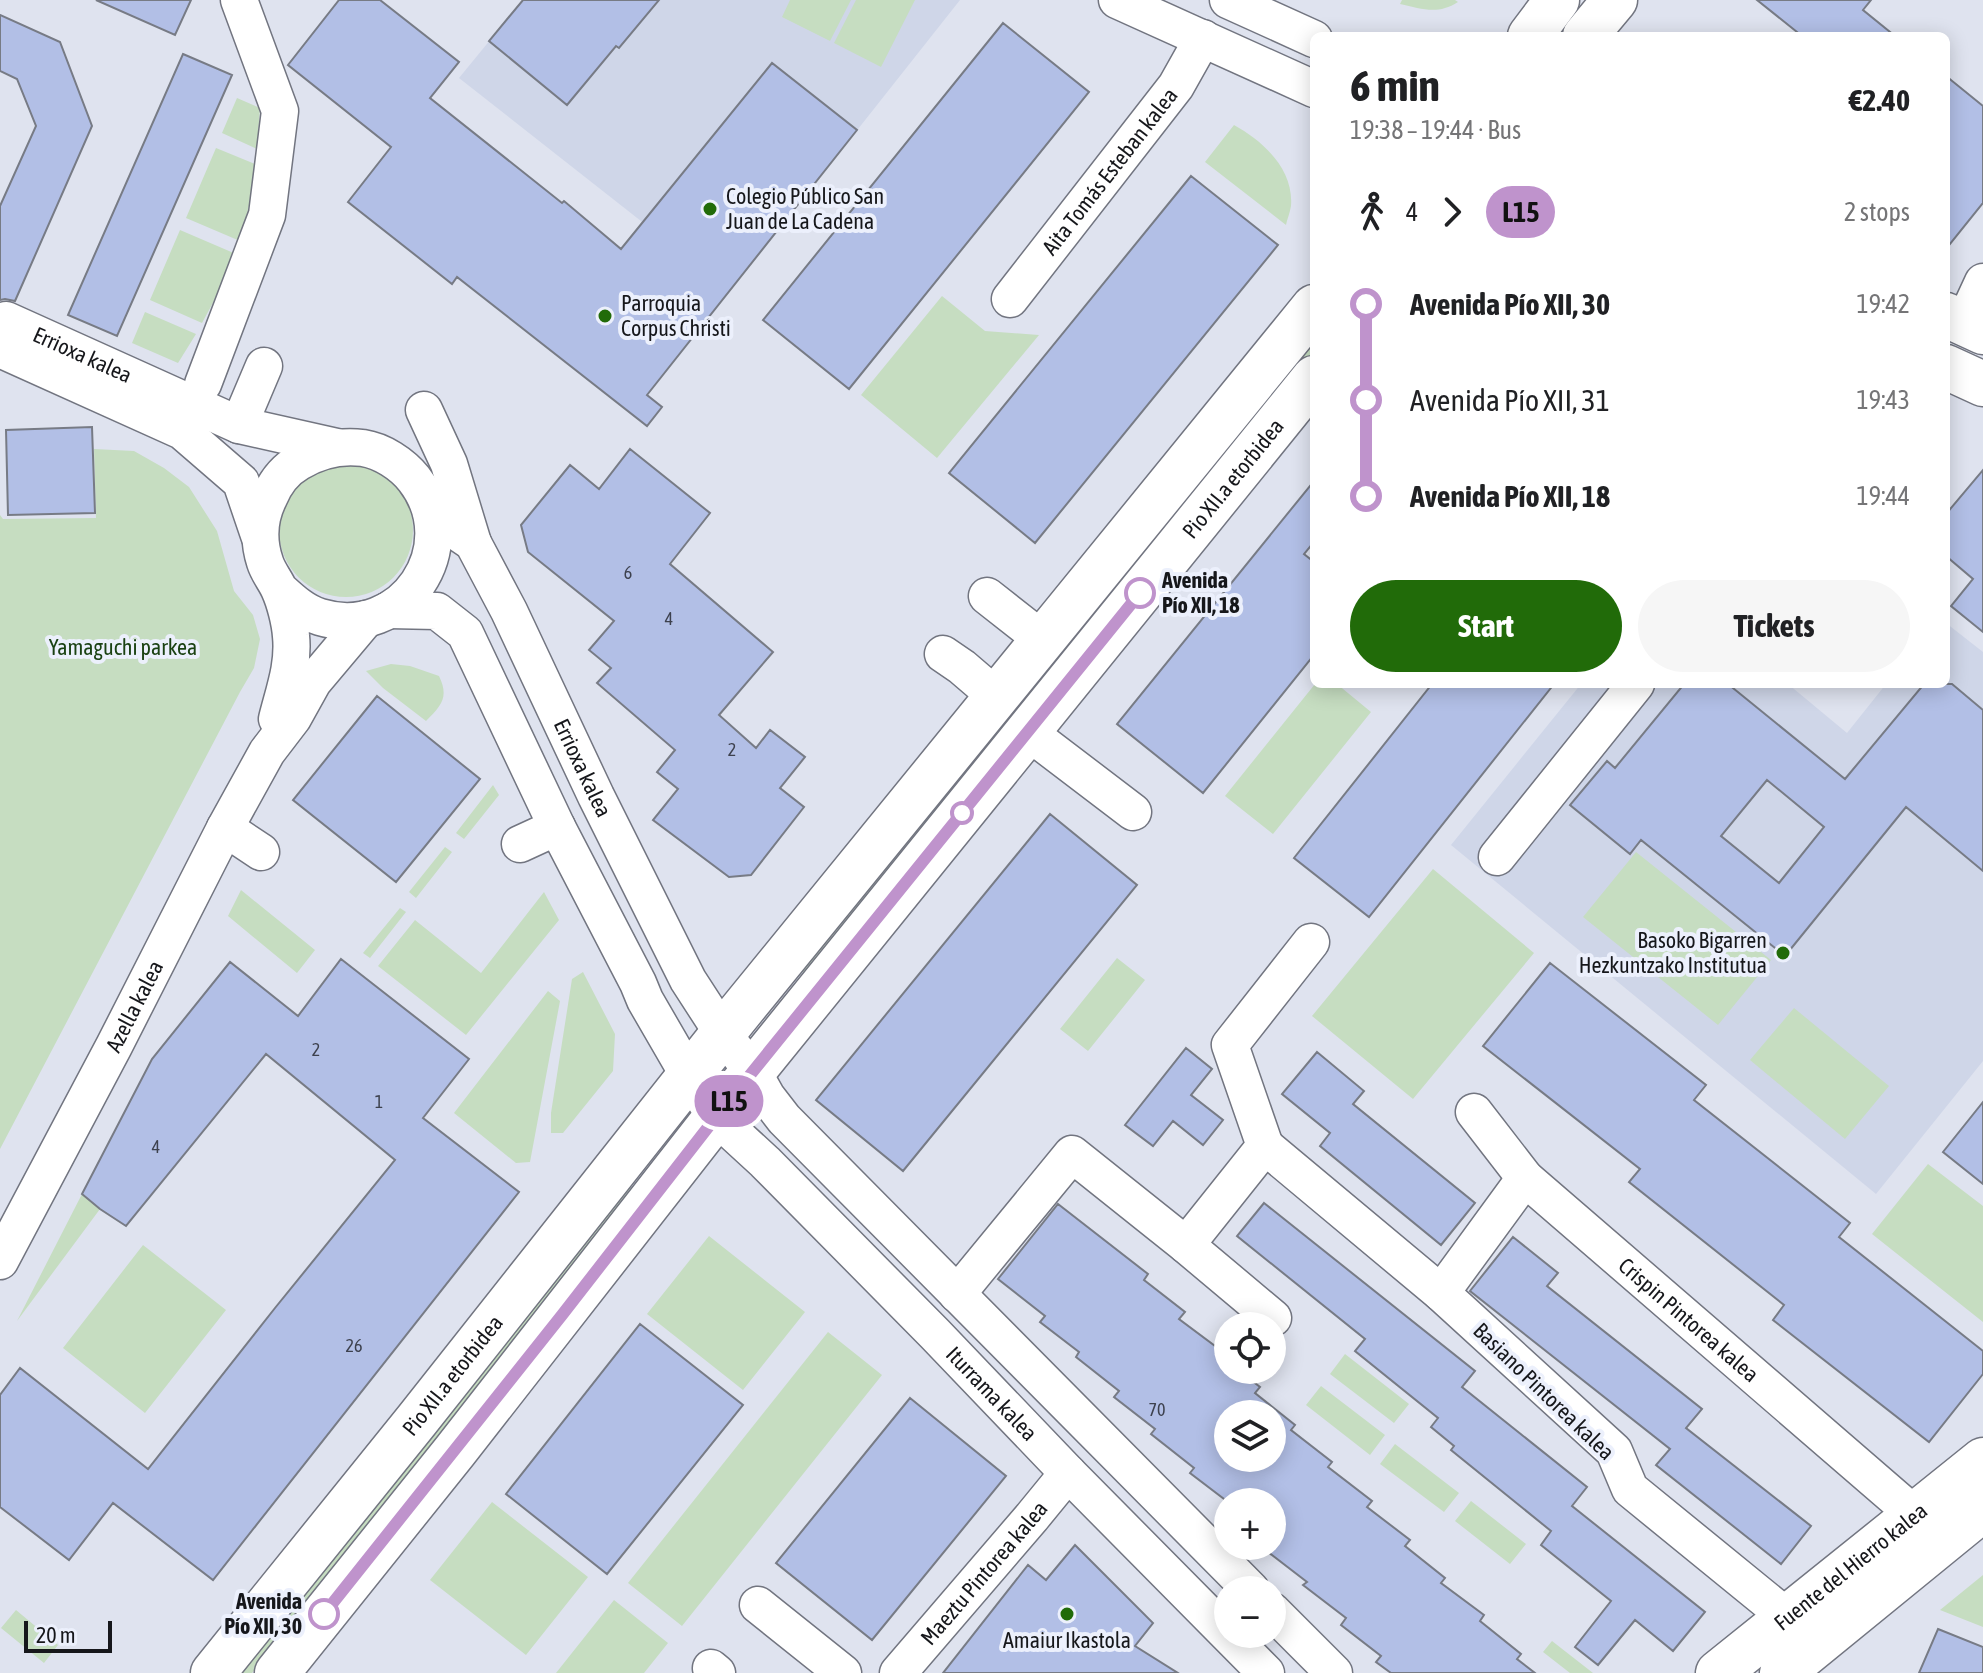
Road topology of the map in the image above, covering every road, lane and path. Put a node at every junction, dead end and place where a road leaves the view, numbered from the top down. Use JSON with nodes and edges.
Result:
{"nodes":[{"id":1,"x":239,"y":0,"type":"edge"},
{"id":2,"x":1117,"y":0,"type":"edge"},
{"id":3,"x":1228,"y":0,"type":"edge"},
{"id":4,"x":1536,"y":0,"type":"edge"},
{"id":5,"x":1557,"y":0,"type":"edge"},
{"id":6,"x":1615,"y":0,"type":"edge"},
{"id":7,"x":1531,"y":32,"type":"edge"},
{"id":8,"x":1533,"y":32,"type":"edge"},
{"id":9,"x":1588,"y":32,"type":"edge"},
{"id":10,"x":1310,"y":37,"type":"edge"},
{"id":11,"x":1203,"y":38,"type":"junction"},
{"id":12,"x":1310,"y":87,"type":"edge"},
{"id":13,"x":1983,"y":282,"type":"edge"},
{"id":14,"x":1010,"y":299,"type":"dead end"},
{"id":15,"x":1310,"y":312,"type":"edge"},
{"id":16,"x":1964,"y":324,"type":"edge"},
{"id":17,"x":3,"y":334,"type":"edge"},
{"id":18,"x":264,"y":366,"type":"dead end"},
{"id":19,"x":1950,"y":369,"type":"edge"},
{"id":20,"x":203,"y":384,"type":"dead end"},
{"id":21,"x":1983,"y":384,"type":"edge"},
{"id":22,"x":1306,"y":396,"type":"edge"},
{"id":23,"x":424,"y":410,"type":"dead end"},
{"id":24,"x":239,"y":425,"type":"junction"},
{"id":25,"x":339,"y":447,"type":"junction"},
{"id":26,"x":432,"y":515,"type":"junction"},
{"id":27,"x":259,"y":535,"type":"junction"},
{"id":28,"x":473,"y":543,"type":"junction"},
{"id":29,"x":280,"y":590,"type":"junction"},
{"id":30,"x":987,"y":596,"type":"dead end"},
{"id":31,"x":377,"y":615,"type":"junction"},
{"id":32,"x":1043,"y":640,"type":"junction"},
{"id":33,"x":943,"y":654,"type":"dead end"},
{"id":34,"x":1633,"y":688,"type":"edge"},
{"id":35,"x":992,"y":702,"type":"junction"},
{"id":36,"x":1028,"y":732,"type":"junction"},
{"id":37,"x":267,"y":752,"type":"junction"},
{"id":38,"x":1133,"y":812,"type":"dead end"},
{"id":39,"x":557,"y":827,"type":"junction"},
{"id":40,"x":225,"y":828,"type":"junction"},
{"id":41,"x":520,"y":844,"type":"dead end"},
{"id":42,"x":261,"y":852,"type":"dead end"},
{"id":43,"x":1497,"y":857,"type":"dead end"},
{"id":44,"x":1311,"y":942,"type":"dead end"},
{"id":45,"x":729,"y":1026,"type":"junction"},
{"id":46,"x":753,"y":1072,"type":"junction"},
{"id":47,"x":689,"y":1076,"type":"junction"},
{"id":48,"x":1474,"y":1112,"type":"dead end"},
{"id":49,"x":716,"y":1117,"type":"junction"},
{"id":50,"x":1265,"y":1146,"type":"junction"},
{"id":51,"x":747,"y":1147,"type":"junction"},
{"id":52,"x":709,"y":1160,"type":"junction"},
{"id":53,"x":1525,"y":1178,"type":"junction"},
{"id":54,"x":1186,"y":1245,"type":"junction"},
{"id":55,"x":0,"y":1261,"type":"edge"},
{"id":56,"x":1441,"y":1293,"type":"junction"},
{"id":57,"x":957,"y":1294,"type":"junction"},
{"id":58,"x":1266,"y":1312,"type":"edge"},
{"id":59,"x":562,"y":1315,"type":"junction"},
{"id":60,"x":1983,"y":1460,"type":"edge"},
{"id":61,"x":1068,"y":1473,"type":"junction"},
{"id":62,"x":1983,"y":1509,"type":"edge"},
{"id":63,"x":1915,"y":1515,"type":"junction"},
{"id":64,"x":1237,"y":1576,"type":"edge"},
{"id":65,"x":758,"y":1605,"type":"dead end"},
{"id":66,"x":1787,"y":1617,"type":"junction"},
{"id":67,"x":1286,"y":1625,"type":"edge"},
{"id":68,"x":213,"y":1673,"type":"edge"},
{"id":69,"x":277,"y":1673,"type":"edge"},
{"id":70,"x":843,"y":1673,"type":"edge"},
{"id":71,"x":898,"y":1673,"type":"edge"},
{"id":72,"x":1266,"y":1673,"type":"edge"},
{"id":73,"x":1334,"y":1673,"type":"edge"},
{"id":74,"x":1718,"y":1673,"type":"edge"},
{"id":75,"x":1782,"y":1673,"type":"edge"}],
"edges":[{"from":1,"to":20,"type":"street"},
{"from":2,"to":11,"type":"street"},
{"from":3,"to":10,"type":"street"},
{"from":4,"to":7,"type":"street"},
{"from":5,"to":8,"type":"main road"},
{"from":6,"to":9,"type":"main road"},
{"from":11,"to":12,"type":"street"},
{"from":11,"to":14,"type":"street","name":"Aita Tomás Esteban kalea"},
{"from":13,"to":16,"type":"street"},
{"from":15,"to":32,"type":"main road","name":"Pio XII.a etorbidea"},
{"from":17,"to":24,"type":"street","name":"Errioxa kalea"},
{"from":17,"to":27,"type":"street","name":"Errioxa kalea"},
{"from":18,"to":24,"type":"street"},
{"from":19,"to":21,"type":"main road"},
{"from":22,"to":36,"type":"main road","name":"Pio XII.a etorbidea"},
{"from":23,"to":28,"type":"street"},
{"from":24,"to":25,"type":"street","name":"Errioxa kalea"},
{"from":25,"to":26,"type":"street"},
{"from":25,"to":27,"type":"street"},
{"from":26,"to":28,"type":"street","name":"Errioxa kalea"},
{"from":26,"to":31,"type":"street"},
{"from":27,"to":29,"type":"street"},
{"from":28,"to":45,"type":"street","name":"Errioxa kalea"},
{"from":29,"to":31,"type":"street"},
{"from":29,"to":37,"type":"street","name":"Azella kalea"},
{"from":30,"to":32,"type":"street"},
{"from":31,"to":37,"type":"street","name":"Azella kalea"},
{"from":31,"to":39,"type":"street"},
{"from":32,"to":35,"type":"main road","name":"Pio XII.a etorbidea"},
{"from":33,"to":35,"type":"street"},
{"from":34,"to":43,"type":"street"},
{"from":35,"to":45,"type":"main road","name":"Pio XII.a etorbidea"},
{"from":36,"to":38,"type":"street"},
{"from":36,"to":46,"type":"main road","name":"Pio XII.a etorbidea"},
{"from":37,"to":40,"type":"street","name":"Azella kalea"},
{"from":39,"to":41,"type":"street"},
{"from":39,"to":47,"type":"street"},
{"from":40,"to":42,"type":"street"},
{"from":40,"to":55,"type":"street","name":"Azella kalea"},
{"from":44,"to":50,"type":"street"},
{"from":45,"to":46,"type":"street"},
{"from":45,"to":47,"type":"main road","name":"Pio XII.a etorbidea"},
{"from":46,"to":49,"type":"main road","name":"Pio XII.a etorbidea"},
{"from":46,"to":57,"type":"street","name":"Iturrama kalea"},
{"from":47,"to":49,"type":"street"},
{"from":47,"to":68,"type":"main road","name":"Pio XII.a etorbidea"},
{"from":48,"to":53,"type":"street","name":"Crispin Pintorea kalea"},
{"from":49,"to":51,"type":"street","name":"Iturrama kalea"},
{"from":49,"to":52,"type":"street","name":"Pio XII.a etorbidea"},
{"from":49,"to":59,"type":"main road","name":"Pio XII.a etorbidea"},
{"from":50,"to":54,"type":"street"},
{"from":50,"to":56,"type":"street","name":"Basiano Pintorea kalea"},
{"from":51,"to":52,"type":"street"},
{"from":51,"to":61,"type":"street","name":"Iturrama kalea"},
{"from":52,"to":59,"type":"street","name":"Pio XII.a etorbidea"},
{"from":53,"to":56,"type":"street"},
{"from":53,"to":63,"type":"street","name":"Crispin Pintorea kalea"},
{"from":54,"to":57,"type":"street"},
{"from":54,"to":58,"type":"street"},
{"from":56,"to":66,"type":"street","name":"Basiano Pintorea kalea"},
{"from":57,"to":64,"type":"street","name":"Iturrama kalea"},
{"from":59,"to":69,"type":"main road","name":"Pio XII.a etorbidea"},
{"from":60,"to":63,"type":"main road","name":"Fuente del Hierro kalea"},
{"from":61,"to":71,"type":"street","name":"Maeztu Pintorea kalea"},
{"from":61,"to":72,"type":"street","name":"Iturrama kalea"},
{"from":62,"to":75,"type":"main road","name":"Fuente del Hierro kalea"},
{"from":63,"to":66,"type":"main road","name":"Fuente del Hierro kalea"},
{"from":65,"to":70,"type":"street"},
{"from":66,"to":74,"type":"main road","name":"Fuente del Hierro kalea"},
{"from":67,"to":73,"type":"street"}]}
